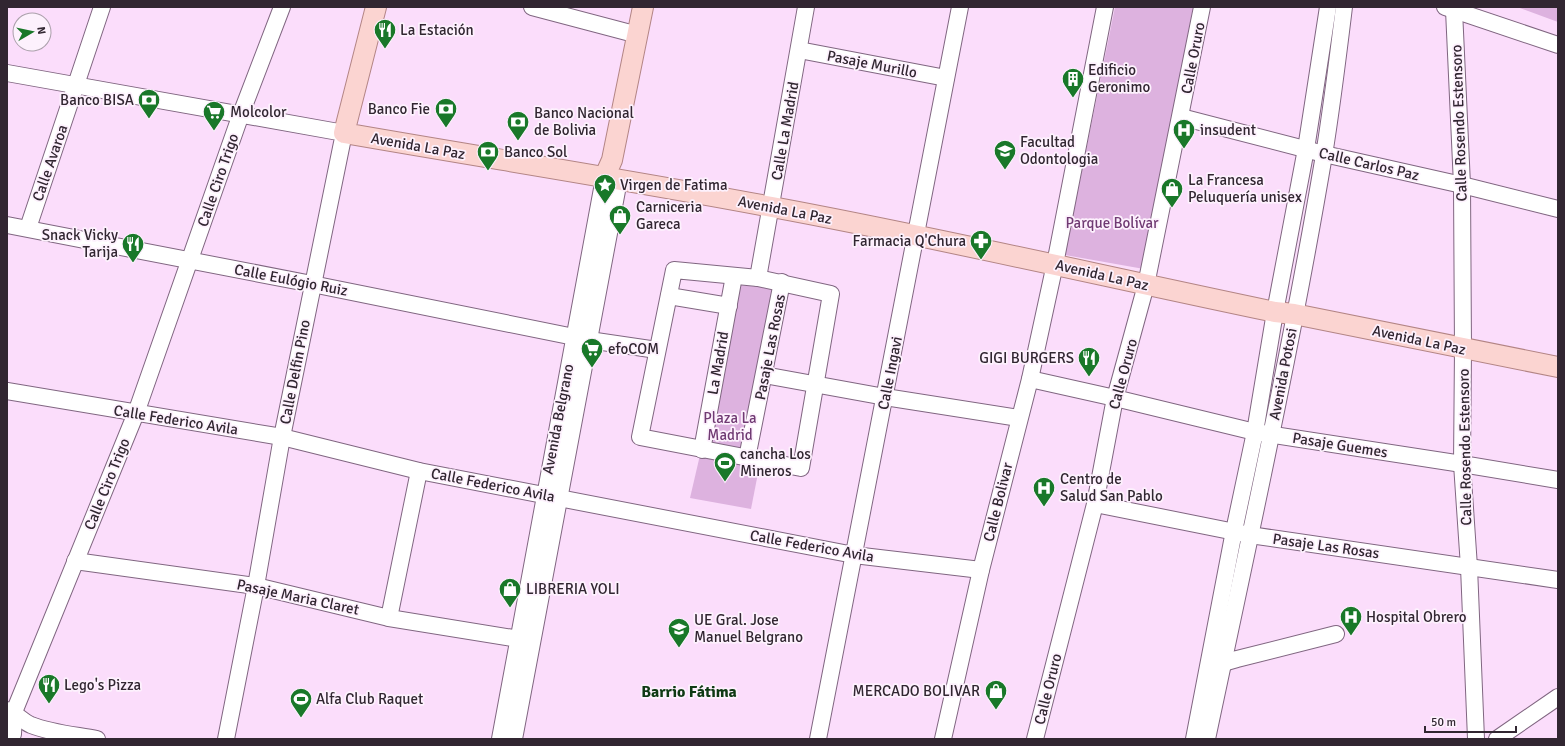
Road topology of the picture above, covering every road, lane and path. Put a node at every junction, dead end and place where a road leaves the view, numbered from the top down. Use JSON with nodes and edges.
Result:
{"nodes":[{"id":1,"x":102,"y":7,"type":"edge"},
{"id":2,"x":282,"y":7,"type":"edge"},
{"id":3,"x":376,"y":7,"type":"edge"},
{"id":4,"x":532,"y":7,"type":"edge"},
{"id":5,"x":643,"y":7,"type":"edge"},
{"id":6,"x":806,"y":7,"type":"edge"},
{"id":7,"x":960,"y":7,"type":"edge"},
{"id":8,"x":1105,"y":7,"type":"edge"},
{"id":9,"x":1202,"y":7,"type":"edge"},
{"id":10,"x":1328,"y":7,"type":"edge"},
{"id":11,"x":1344,"y":7,"type":"edge"},
{"id":12,"x":1449,"y":9,"type":"edge"},
{"id":13,"x":638,"y":35,"type":"junction"},
{"id":14,"x":1558,"y":46,"type":"edge"},
{"id":15,"x":798,"y":50,"type":"junction"},
{"id":16,"x":7,"y":73,"type":"edge"},
{"id":17,"x":946,"y":78,"type":"junction"},
{"id":18,"x":76,"y":86,"type":"junction"},
{"id":19,"x":241,"y":114,"type":"junction"},
{"id":20,"x":1181,"y":117,"type":"junction"},
{"id":21,"x":344,"y":134,"type":"junction"},
{"id":22,"x":1306,"y":149,"type":"junction"},
{"id":23,"x":1324,"y":154,"type":"junction"},
{"id":24,"x":612,"y":179,"type":"junction"},
{"id":25,"x":1462,"y":185,"type":"junction"},
{"id":26,"x":772,"y":207,"type":"junction"},
{"id":27,"x":1558,"y":209,"type":"edge"},
{"id":28,"x":7,"y":225,"type":"edge"},
{"id":29,"x":28,"y":228,"type":"junction"},
{"id":30,"x":915,"y":235,"type":"junction"},
{"id":31,"x":190,"y":260,"type":"junction"},
{"id":32,"x":1055,"y":264,"type":"junction"},
{"id":33,"x":734,"y":276,"type":"junction"},
{"id":34,"x":758,"y":278,"type":"junction"},
{"id":35,"x":782,"y":282,"type":"junction"},
{"id":36,"x":312,"y":284,"type":"junction"},
{"id":37,"x":1146,"y":285,"type":"junction"},
{"id":38,"x":669,"y":296,"type":"junction"},
{"id":39,"x":728,"y":306,"type":"junction"},
{"id":40,"x":1285,"y":313,"type":"junction"},
{"id":41,"x":581,"y":338,"type":"junction"},
{"id":42,"x":657,"y":350,"type":"junction"},
{"id":43,"x":1463,"y":350,"type":"junction"},
{"id":44,"x":1558,"y":367,"type":"edge"},
{"id":45,"x":764,"y":375,"type":"junction"},
{"id":46,"x":1030,"y":379,"type":"junction"},
{"id":47,"x":815,"y":385,"type":"junction"},
{"id":48,"x":7,"y":391,"type":"edge"},
{"id":49,"x":885,"y":397,"type":"junction"},
{"id":50,"x":1115,"y":398,"type":"junction"},
{"id":51,"x":136,"y":414,"type":"junction"},
{"id":52,"x":1019,"y":418,"type":"junction"},
{"id":53,"x":1255,"y":432,"type":"junction"},
{"id":54,"x":1271,"y":435,"type":"junction"},
{"id":55,"x":282,"y":437,"type":"junction"},
{"id":56,"x":702,"y":450,"type":"junction"},
{"id":57,"x":746,"y":458,"type":"junction"},
{"id":58,"x":1462,"y":464,"type":"junction"},
{"id":59,"x":419,"y":471,"type":"junction"},
{"id":60,"x":1558,"y":480,"type":"edge"},
{"id":61,"x":552,"y":496,"type":"junction"},
{"id":62,"x":1094,"y":504,"type":"junction"},
{"id":63,"x":1234,"y":532,"type":"junction"},
{"id":64,"x":1250,"y":535,"type":"junction"},
{"id":65,"x":854,"y":555,"type":"junction"},
{"id":66,"x":75,"y":562,"type":"junction"},
{"id":67,"x":1469,"y":567,"type":"junction"},
{"id":68,"x":981,"y":570,"type":"junction"},
{"id":69,"x":1558,"y":580,"type":"edge"},
{"id":70,"x":256,"y":586,"type":"junction"},
{"id":71,"x":389,"y":618,"type":"junction"},
{"id":72,"x":1336,"y":634,"type":"dead end"},
{"id":73,"x":519,"y":639,"type":"junction"},
{"id":74,"x":1216,"y":662,"type":"junction"},
{"id":75,"x":1558,"y":697,"type":"edge"},
{"id":76,"x":11,"y":711,"type":"edge"},
{"id":77,"x":11,"y":739,"type":"edge"},
{"id":78,"x":97,"y":739,"type":"edge"},
{"id":79,"x":226,"y":739,"type":"edge"},
{"id":80,"x":500,"y":739,"type":"edge"},
{"id":81,"x":514,"y":739,"type":"edge"},
{"id":82,"x":818,"y":739,"type":"edge"},
{"id":83,"x":943,"y":739,"type":"edge"},
{"id":84,"x":1035,"y":739,"type":"edge"},
{"id":85,"x":1194,"y":739,"type":"edge"},
{"id":86,"x":1207,"y":739,"type":"edge"},
{"id":87,"x":1476,"y":739,"type":"edge"},
{"id":88,"x":1497,"y":739,"type":"edge"}],
"edges":[{"from":1,"to":18,"type":"street","name":"Calle Avaroa"},
{"from":2,"to":19,"type":"street","name":"Calle Ciro Trigo"},
{"from":3,"to":21,"type":"main road","name":"Calle Delfin Pino"},
{"from":4,"to":13,"type":"street"},
{"from":5,"to":13,"type":"main road","name":"Avenida Belgrano"},
{"from":6,"to":15,"type":"street","name":"Calle La Madrid"},
{"from":7,"to":17,"type":"street","name":"Calle Ingavi"},
{"from":8,"to":32,"type":"street","name":"Calle Bolivar"},
{"from":9,"to":20,"type":"street","name":"Calle Oruro"},
{"from":10,"to":22,"type":"street","name":"Avenida Potosi"},
{"from":11,"to":23,"type":"street","name":"Avenida Potosi"},
{"from":12,"to":14,"type":"street"},
{"from":12,"to":25,"type":"street","name":"Calle Rosendo Estensoro"},
{"from":13,"to":24,"type":"main road","name":"Avenida Belgrano"},
{"from":15,"to":17,"type":"street","name":"Pasaje Murillo"},
{"from":15,"to":26,"type":"street","name":"Calle La Madrid"},
{"from":16,"to":18,"type":"street","name":"Avenida La Paz"},
{"from":17,"to":30,"type":"street","name":"Calle Ingavi"},
{"from":18,"to":19,"type":"street","name":"Avenida La Paz"},
{"from":18,"to":29,"type":"street","name":"Calle Avaroa"},
{"from":19,"to":21,"type":"street","name":"Avenida La Paz"},
{"from":19,"to":31,"type":"street","name":"Calle Ciro Trigo"},
{"from":20,"to":22,"type":"street","name":"Calle Carlos Paz"},
{"from":20,"to":37,"type":"street","name":"Calle Oruro"},
{"from":21,"to":24,"type":"main road","name":"Avenida La Paz"},
{"from":21,"to":36,"type":"street","name":"Calle Delfin Pino"},
{"from":22,"to":23,"type":"street","name":"Calle Carlos Paz"},
{"from":22,"to":40,"type":"street","name":"Avenida Potosi"},
{"from":23,"to":25,"type":"street","name":"Calle Carlos Paz"},
{"from":23,"to":40,"type":"street","name":"Avenida Potosi"},
{"from":24,"to":26,"type":"main road","name":"Avenida La Paz"},
{"from":24,"to":41,"type":"street","name":"Avenida Belgrano"},
{"from":25,"to":27,"type":"street","name":"Calle Carlos Paz"},
{"from":25,"to":43,"type":"street","name":"Calle Rosendo Estensoro"},
{"from":26,"to":30,"type":"main road","name":"Avenida La Paz"},
{"from":26,"to":34,"type":"street","name":"Calle La Madrid"},
{"from":28,"to":29,"type":"street","name":"Calle Eulógio Ruiz"},
{"from":29,"to":31,"type":"street","name":"Calle Eulógio Ruiz"},
{"from":30,"to":32,"type":"main road","name":"Avenida La Paz"},
{"from":30,"to":49,"type":"street","name":"Calle Ingavi"},
{"from":31,"to":36,"type":"street","name":"Calle Eulógio Ruiz"},
{"from":31,"to":51,"type":"street","name":"Calle Ciro Trigo"},
{"from":32,"to":37,"type":"main road","name":"Avenida La Paz"},
{"from":32,"to":46,"type":"street","name":"Calle Bolivar"},
{"from":33,"to":34,"type":"street","name":"Pasaje Las Rosas"},
{"from":33,"to":38,"type":"street","name":"Pasaje Las Rosas"},
{"from":33,"to":39,"type":"street","name":"La Madrid"},
{"from":34,"to":35,"type":"street","name":"Pasaje Las Rosas"},
{"from":35,"to":45,"type":"street","name":"Pasaje Las Rosas"},
{"from":35,"to":47,"type":"street","name":"Pasaje Las Rosas"},
{"from":36,"to":41,"type":"street","name":"Calle Eulógio Ruiz"},
{"from":36,"to":55,"type":"street","name":"Calle Delfin Pino"},
{"from":37,"to":40,"type":"main road","name":"Avenida La Paz"},
{"from":37,"to":50,"type":"street","name":"Calle Oruro"},
{"from":38,"to":39,"type":"street"},
{"from":38,"to":42,"type":"street","name":"Pasaje Las Rosas"},
{"from":39,"to":56,"type":"street","name":"La Madrid"},
{"from":40,"to":43,"type":"main road","name":"Avenida La Paz"},
{"from":40,"to":53,"type":"street","name":"Avenida Potosi"},
{"from":40,"to":54,"type":"street","name":"Avenida Potosi"},
{"from":41,"to":42,"type":"street","name":"Calle Eulógio Ruiz"},
{"from":41,"to":61,"type":"street","name":"Avenida Belgrano"},
{"from":42,"to":56,"type":"street","name":"Pasaje Las Rosas"},
{"from":43,"to":44,"type":"main road","name":"Avenida La Paz"},
{"from":43,"to":58,"type":"street","name":"Calle Rosendo Estensoro"},
{"from":45,"to":47,"type":"street"},
{"from":45,"to":57,"type":"street","name":"Pasaje Las Rosas"},
{"from":46,"to":50,"type":"street","name":"Pasaje Guemes"},
{"from":46,"to":52,"type":"street","name":"Calle Bolivar"},
{"from":47,"to":49,"type":"street"},
{"from":47,"to":57,"type":"street","name":"Pasaje Las Rosas"},
{"from":48,"to":51,"type":"street","name":"Calle Federico Avila"},
{"from":49,"to":52,"type":"street"},
{"from":49,"to":65,"type":"street","name":"Calle Ingavi"},
{"from":50,"to":53,"type":"street","name":"Pasaje Guemes"},
{"from":50,"to":62,"type":"street","name":"Calle Oruro"},
{"from":51,"to":55,"type":"street","name":"Calle Federico Avila"},
{"from":51,"to":66,"type":"street","name":"Calle Ciro Trigo"},
{"from":52,"to":68,"type":"street","name":"Calle Bolivar"},
{"from":53,"to":54,"type":"street","name":"Pasaje Guemes"},
{"from":53,"to":63,"type":"street","name":"Avenida Potosi"},
{"from":54,"to":58,"type":"street","name":"Pasaje Guemes"},
{"from":54,"to":64,"type":"street","name":"Avenida Potosi"},
{"from":55,"to":59,"type":"street","name":"Calle Federico Avila"},
{"from":55,"to":70,"type":"street","name":"Calle Delfin Pino"},
{"from":56,"to":57,"type":"street","name":"Pasaje Las Rosas"},
{"from":58,"to":60,"type":"street","name":"Pasaje Guemes"},
{"from":58,"to":67,"type":"street","name":"Calle Rosendo Estensoro"},
{"from":59,"to":61,"type":"street","name":"Calle Federico Avila"},
{"from":59,"to":71,"type":"street"},
{"from":61,"to":65,"type":"street","name":"Calle Federico Avila"},
{"from":61,"to":73,"type":"street","name":"Avenida Belgrano"},
{"from":61,"to":81,"type":"street","name":"Avenida Belgrano"},
{"from":62,"to":63,"type":"street","name":"Pasaje Las Rosas"},
{"from":62,"to":84,"type":"street","name":"Calle Oruro"},
{"from":63,"to":64,"type":"street","name":"Pasaje Las Rosas"},
{"from":63,"to":74,"type":"street","name":"Avenida Potosi"},
{"from":64,"to":67,"type":"street","name":"Pasaje Las Rosas"},
{"from":64,"to":74,"type":"street","name":"Avenida Potosi"},
{"from":65,"to":68,"type":"street","name":"Calle Federico Avila"},
{"from":65,"to":82,"type":"street","name":"Calle Ingavi"},
{"from":66,"to":70,"type":"street","name":"Pasaje Maria Claret"},
{"from":66,"to":76,"type":"street","name":"Calle Ciro Trigo"},
{"from":67,"to":69,"type":"street","name":"Pasaje Las Rosas"},
{"from":67,"to":87,"type":"street","name":"Calle Rosendo Estensoro"},
{"from":68,"to":83,"type":"street","name":"Calle Bolivar"},
{"from":70,"to":71,"type":"street","name":"Pasaje Maria Claret"},
{"from":70,"to":79,"type":"street","name":"Calle Delfin Pino"},
{"from":71,"to":73,"type":"street","name":"Pasaje Maria Claret"},
{"from":72,"to":74,"type":"street"},
{"from":73,"to":80,"type":"street","name":"Avenida Belgrano"},
{"from":74,"to":85,"type":"street","name":"Avenida Potosi"},
{"from":74,"to":86,"type":"street","name":"Avenida Potosi"},
{"from":75,"to":88,"type":"street"},
{"from":76,"to":77,"type":"street","name":"Calle Ciro Trigo"},
{"from":76,"to":78,"type":"street"}]}
